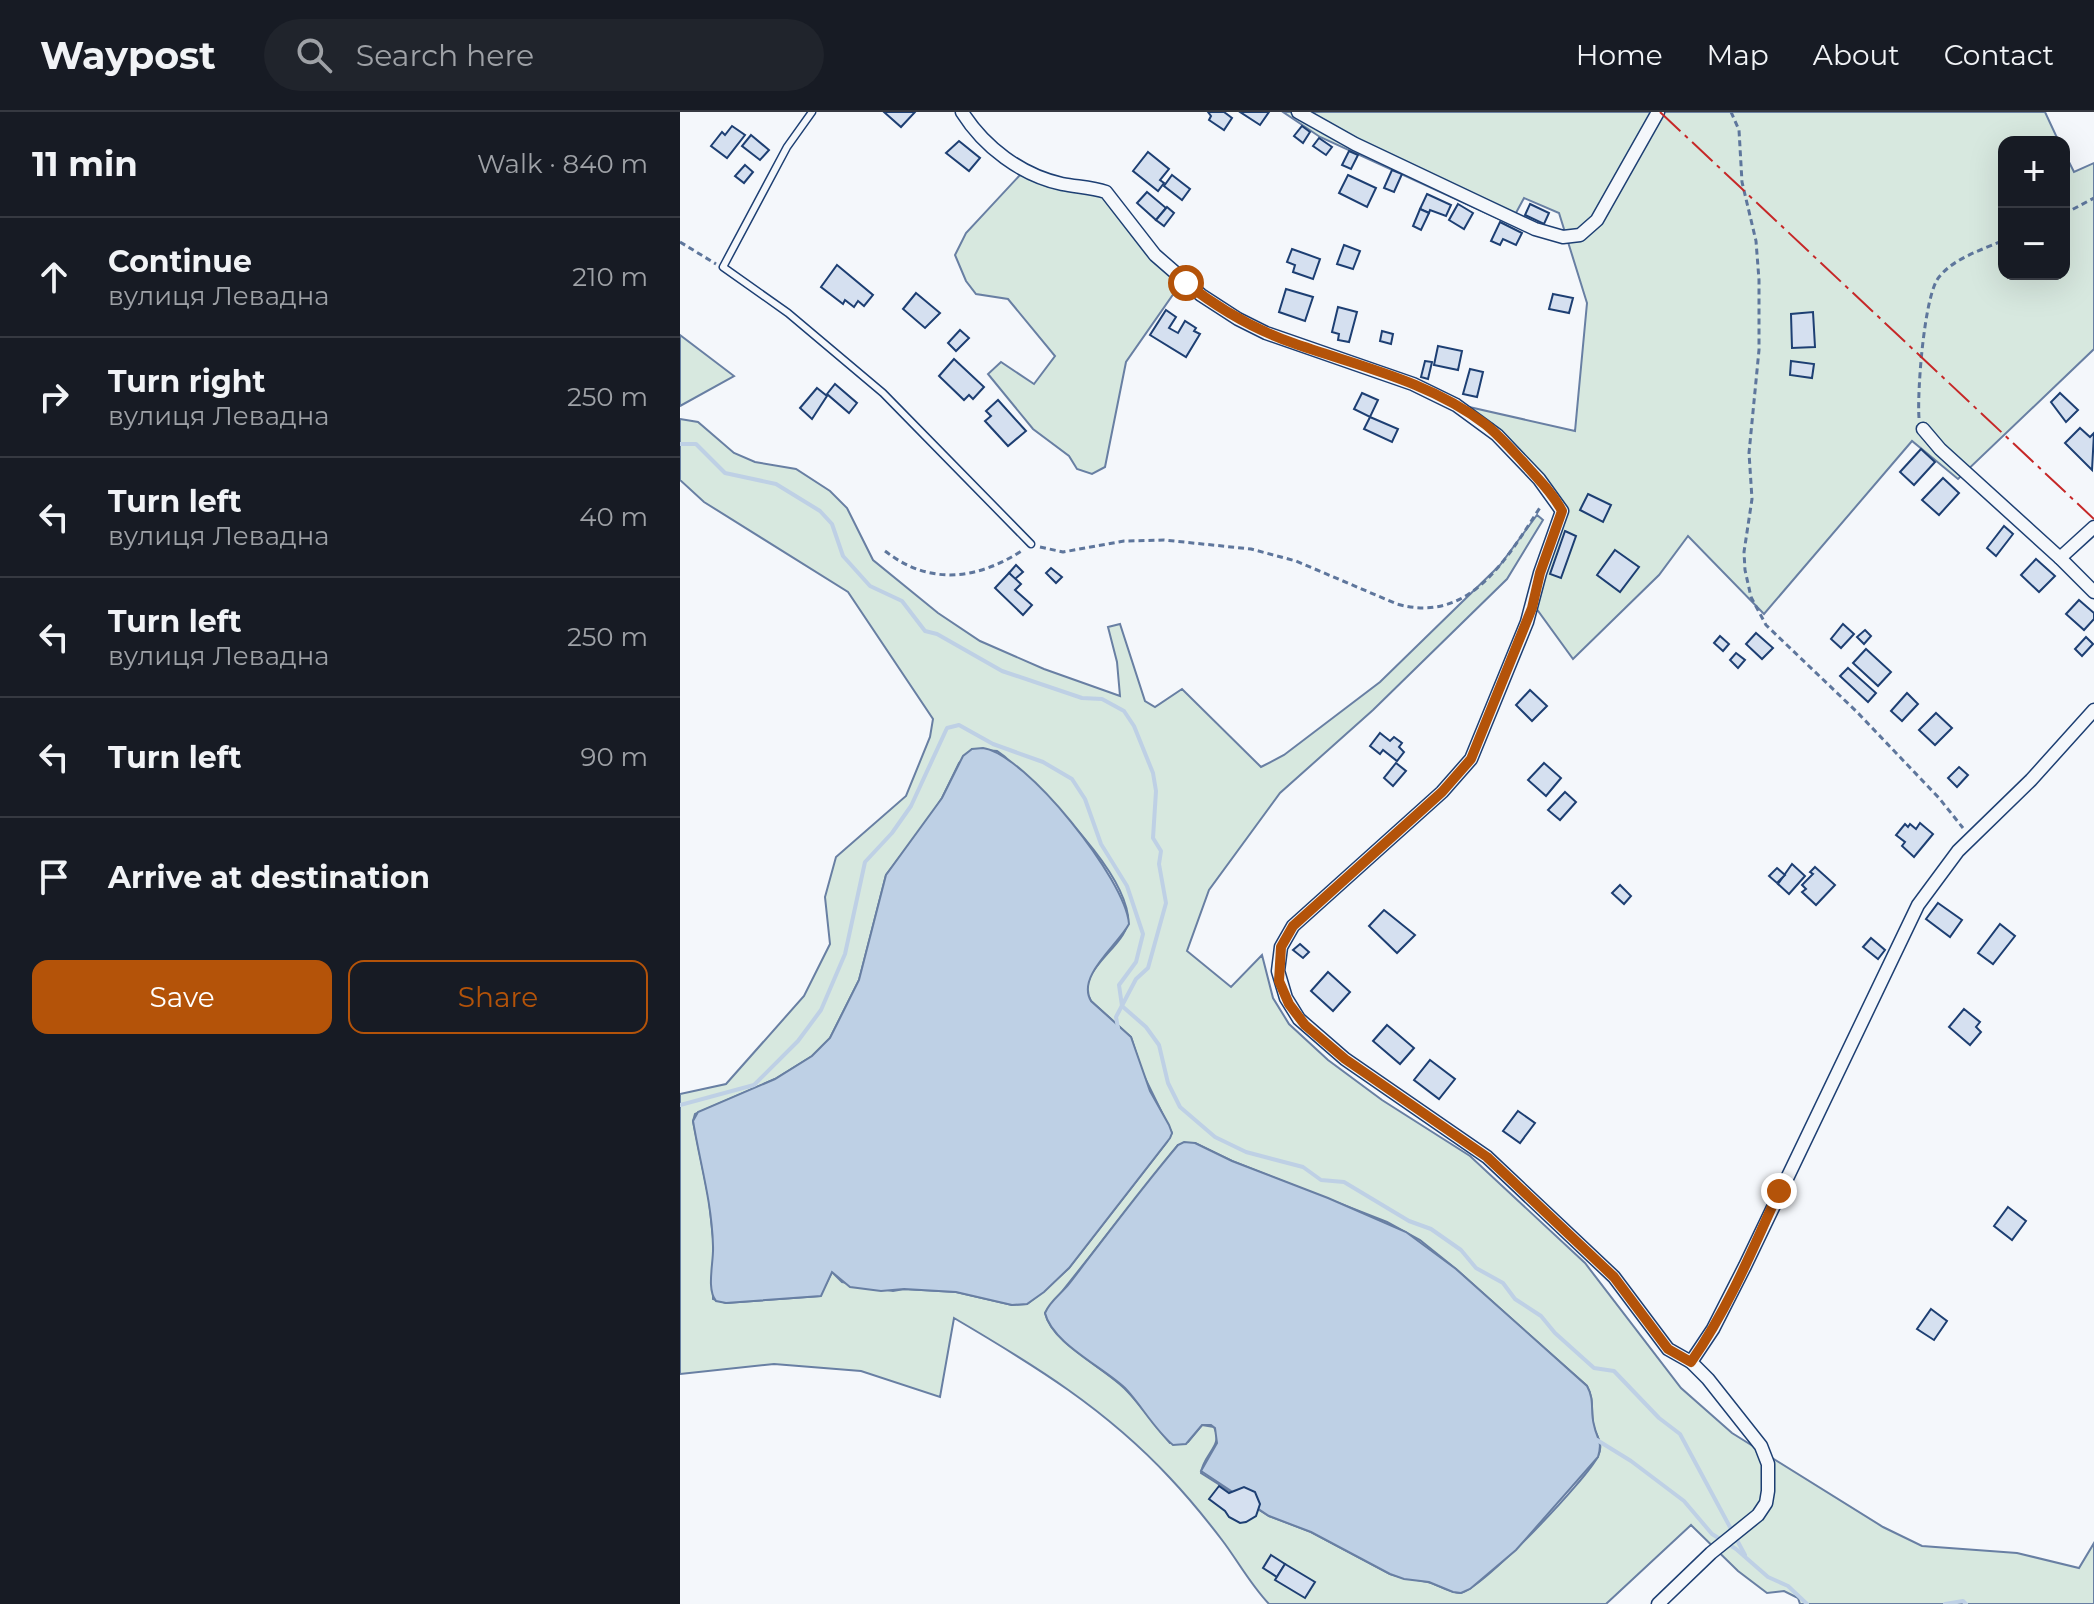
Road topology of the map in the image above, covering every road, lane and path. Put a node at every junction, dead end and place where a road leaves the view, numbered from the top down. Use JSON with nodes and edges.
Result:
{"nodes":[{"id":1,"x":812,"y":112,"type":"edge"},
{"id":2,"x":962,"y":112,"type":"edge"},
{"id":3,"x":1298,"y":112,"type":"edge"},
{"id":4,"x":1658,"y":112,"type":"edge"},
{"id":5,"x":1731,"y":112,"type":"edge"},
{"id":6,"x":2094,"y":198,"type":"edge"},
{"id":7,"x":2070,"y":211,"type":"edge"},
{"id":8,"x":680,"y":242,"type":"edge"},
{"id":9,"x":1998,"y":243,"type":"edge"},
{"id":10,"x":723,"y":267,"type":"junction"},
{"id":11,"x":1923,"y":429,"type":"joint"},
{"id":12,"x":1550,"y":493,"type":"junction"},
{"id":13,"x":2094,"y":527,"type":"edge"},
{"id":14,"x":1031,"y":544,"type":"junction"},
{"id":15,"x":885,"y":551,"type":"dead end"},
{"id":16,"x":2060,"y":558,"type":"junction"},
{"id":17,"x":2094,"y":592,"type":"edge"},
{"id":18,"x":2094,"y":710,"type":"edge"},
{"id":19,"x":1971,"y":838,"type":"junction"},
{"id":20,"x":1691,"y":1362,"type":"junction"},
{"id":21,"x":1658,"y":1604,"type":"edge"}],
"edges":[{"from":1,"to":10,"type":"lane"},
{"from":2,"to":12,"type":"street"},
{"from":3,"to":4,"type":"street"},
{"from":5,"to":19,"type":"path"},
{"from":6,"to":7,"type":"path"},
{"from":8,"to":10,"type":"path"},
{"from":9,"to":11,"type":"path"},
{"from":10,"to":14,"type":"lane"},
{"from":11,"to":16,"type":"street"},
{"from":12,"to":14,"type":"path"},
{"from":12,"to":20,"type":"street"},
{"from":13,"to":16,"type":"street"},
{"from":14,"to":15,"type":"path"},
{"from":16,"to":17,"type":"street"},
{"from":18,"to":19,"type":"street"},
{"from":19,"to":20,"type":"street"},
{"from":20,"to":21,"type":"street"}]}
